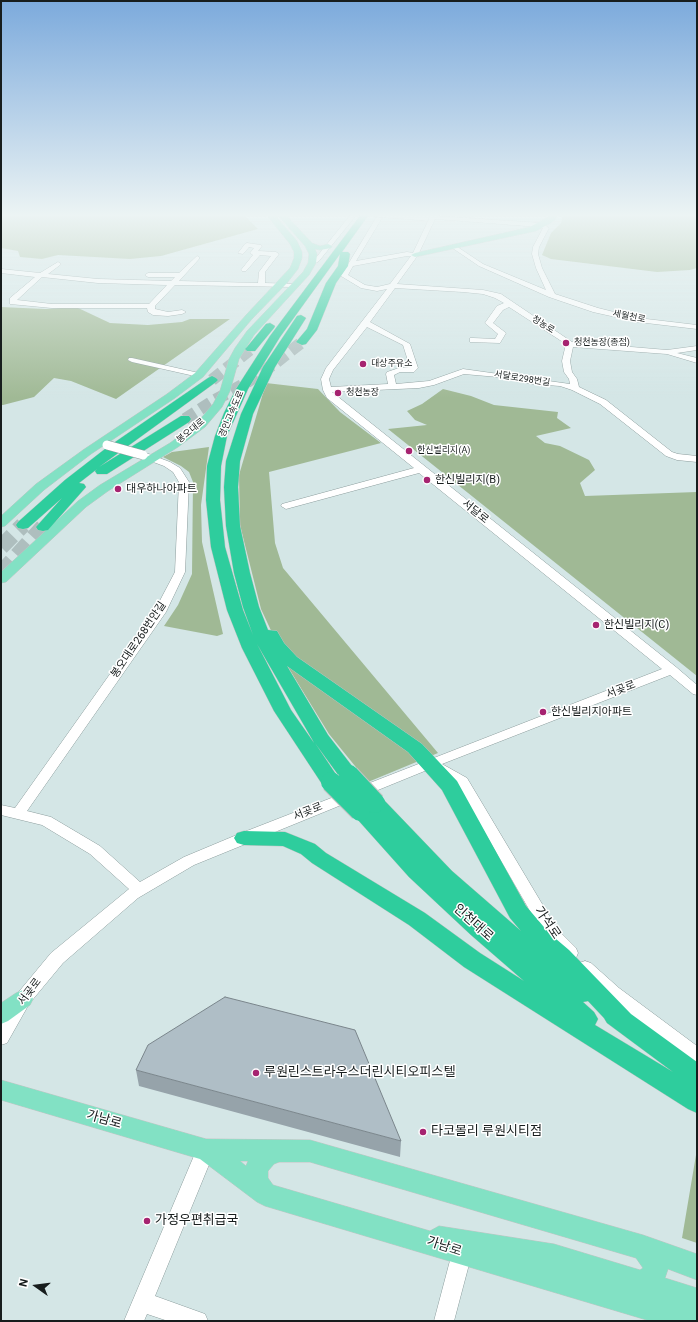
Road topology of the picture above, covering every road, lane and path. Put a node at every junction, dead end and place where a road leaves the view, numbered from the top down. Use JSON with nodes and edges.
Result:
{"nodes":[{"id":1,"x":30,"y":275,"type":"edge"},
{"id":2,"x":162,"y":275,"type":"edge"},
{"id":3,"x":181,"y":275,"type":"joint"},
{"id":4,"x":262,"y":275,"type":"edge"},
{"id":5,"x":289,"y":275,"type":"edge"},
{"id":6,"x":304,"y":275,"type":"edge"},
{"id":7,"x":313,"y":275,"type":"edge"},
{"id":8,"x":324,"y":275,"type":"edge"},
{"id":9,"x":328,"y":275,"type":"edge"},
{"id":10,"x":337,"y":275,"type":"edge"},
{"id":11,"x":344,"y":275,"type":"edge"},
{"id":12,"x":400,"y":275,"type":"edge"},
{"id":13,"x":504,"y":275,"type":"edge"},
{"id":14,"x":542,"y":275,"type":"edge"},
{"id":15,"x":40,"y":276,"type":"junction"},
{"id":16,"x":173,"y":283,"type":"junction"},
{"id":17,"x":261,"y":285,"type":"junction"},
{"id":18,"x":280,"y":285,"type":"junction"},
{"id":19,"x":293,"y":286,"type":"junction"},
{"id":20,"x":392,"y":286,"type":"junction"},
{"id":21,"x":552,"y":295,"type":"junction"},
{"id":22,"x":509,"y":304,"type":"junction"},
{"id":23,"x":151,"y":306,"type":"junction"},
{"id":24,"x":182,"y":312,"type":"dead end"},
{"id":25,"x":366,"y":323,"type":"junction"},
{"id":26,"x":697,"y":327,"type":"edge"},
{"id":27,"x":473,"y":340,"type":"dead end"},
{"id":28,"x":302,"y":342,"type":"tunnel mouth"},
{"id":29,"x":570,"y":344,"type":"junction"},
{"id":30,"x":697,"y":348,"type":"edge"},
{"id":31,"x":251,"y":349,"type":"tunnel mouth"},
{"id":32,"x":667,"y":352,"type":"junction"},
{"id":33,"x":132,"y":360,"type":"dead end"},
{"id":34,"x":697,"y":361,"type":"edge"},
{"id":35,"x":199,"y":375,"type":"junction"},
{"id":36,"x":212,"y":380,"type":"tunnel mouth"},
{"id":37,"x":392,"y":386,"type":"junction"},
{"id":38,"x":575,"y":388,"type":"junction"},
{"id":39,"x":327,"y":390,"type":"junction"},
{"id":40,"x":185,"y":419,"type":"tunnel mouth"},
{"id":41,"x":103,"y":444,"type":"junction"},
{"id":42,"x":147,"y":457,"type":"junction"},
{"id":43,"x":697,"y":459,"type":"edge"},
{"id":44,"x":422,"y":470,"type":"junction"},
{"id":45,"x":286,"y":506,"type":"dead end"},
{"id":46,"x":23,"y":525,"type":"edge"},
{"id":47,"x":1,"y":579,"type":"edge"},
{"id":48,"x":251,"y":607,"type":"junction"},
{"id":49,"x":672,"y":670,"type":"junction"},
{"id":50,"x":697,"y":691,"type":"edge"},
{"id":51,"x":292,"y":709,"type":"junction"},
{"id":52,"x":430,"y":764,"type":"junction"},
{"id":53,"x":368,"y":807,"type":"junction"},
{"id":54,"x":1,"y":810,"type":"edge"},
{"id":55,"x":18,"y":814,"type":"junction"},
{"id":56,"x":244,"y":838,"type":"junction"},
{"id":57,"x":139,"y":890,"type":"junction"},
{"id":58,"x":23,"y":999,"type":"junction"},
{"id":59,"x":1,"y":1015,"type":"edge"},
{"id":60,"x":624,"y":1023,"type":"junction"},
{"id":61,"x":1,"y":1038,"type":"edge"},
{"id":62,"x":697,"y":1056,"type":"edge"},
{"id":63,"x":697,"y":1076,"type":"edge"},
{"id":64,"x":1,"y":1090,"type":"edge"},
{"id":65,"x":697,"y":1101,"type":"edge"},
{"id":66,"x":206,"y":1150,"type":"junction"},
{"id":67,"x":279,"y":1151,"type":"junction"},
{"id":68,"x":265,"y":1194,"type":"junction"},
{"id":69,"x":393,"y":1231,"type":"junction"},
{"id":70,"x":643,"y":1247,"type":"junction"},
{"id":71,"x":462,"y":1253,"type":"junction"},
{"id":72,"x":697,"y":1267,"type":"edge"},
{"id":73,"x":643,"y":1283,"type":"junction"},
{"id":74,"x":697,"y":1301,"type":"edge"},
{"id":75,"x":142,"y":1302,"type":"junction"},
{"id":76,"x":134,"y":1321,"type":"edge"},
{"id":77,"x":198,"y":1321,"type":"edge"},
{"id":78,"x":444,"y":1321,"type":"edge"},
{"id":79,"x":693,"y":1321,"type":"edge"}],
"edges":[{"from":1,"to":15,"type":"street"},
{"from":2,"to":3,"type":"street"},
{"from":3,"to":16,"type":"street"},
{"from":4,"to":17,"type":"street"},
{"from":5,"to":18,"type":"main road"},
{"from":6,"to":19,"type":"main road","name":"봉오대로"},
{"from":7,"to":31,"type":"highway"},
{"from":8,"to":51,"type":"highway","name":"경인고속도로"},
{"from":9,"to":48,"type":"highway","name":"경인고속도로"},
{"from":10,"to":28,"type":"highway"},
{"from":11,"to":20,"type":"street","name":"청농로"},
{"from":12,"to":20,"type":"street"},
{"from":13,"to":21,"type":"street","name":"세월천로"},
{"from":14,"to":21,"type":"street"},
{"from":15,"to":16,"type":"street"},
{"from":15,"to":23,"type":"street"},
{"from":16,"to":17,"type":"street"},
{"from":16,"to":23,"type":"street"},
{"from":17,"to":18,"type":"street"},
{"from":18,"to":19,"type":"street"},
{"from":18,"to":35,"type":"main road"},
{"from":19,"to":42,"type":"main road","name":"봉오대로"},
{"from":20,"to":22,"type":"street","name":"청농로"},
{"from":20,"to":25,"type":"street"},
{"from":21,"to":26,"type":"street","name":"세월천로"},
{"from":22,"to":27,"type":"street"},
{"from":22,"to":29,"type":"street","name":"청농로"},
{"from":23,"to":24,"type":"street"},
{"from":25,"to":37,"type":"street"},
{"from":25,"to":39,"type":"street"},
{"from":29,"to":32,"type":"street"},
{"from":29,"to":38,"type":"street"},
{"from":30,"to":32,"type":"street"},
{"from":32,"to":34,"type":"street"},
{"from":33,"to":35,"type":"street"},
{"from":35,"to":41,"type":"main road"},
{"from":36,"to":46,"type":"highway"},
{"from":37,"to":38,"type":"street","name":"서달로298번길"},
{"from":37,"to":39,"type":"street","name":"서달로298번길"},
{"from":38,"to":43,"type":"street","name":"서달로298번길"},
{"from":39,"to":44,"type":"street","name":"서달로"},
{"from":40,"to":46,"type":"highway","name":"봉오대로"},
{"from":41,"to":42,"type":"street","name":"봉오대로268번안길","bridge":true},
{"from":41,"to":46,"type":"main road"},
{"from":42,"to":47,"type":"main road","name":"봉오대로"},
{"from":42,"to":55,"type":"street","name":"봉오대로268번안길"},
{"from":44,"to":45,"type":"street"},
{"from":44,"to":49,"type":"street","name":"서달로"},
{"from":48,"to":51,"type":"highway","name":"경인고속도로"},
{"from":48,"to":52,"type":"highway"},
{"from":49,"to":50,"type":"street","name":"서달로"},
{"from":49,"to":52,"type":"street","name":"서곶로"},
{"from":51,"to":53,"type":"highway","name":"인천대로","bridge":true},
{"from":52,"to":56,"type":"street","name":"서곶로"},
{"from":52,"to":60,"type":"highway"},
{"from":52,"to":62,"type":"street","name":"가석로"},
{"from":53,"to":60,"type":"highway","name":"인천대로"},
{"from":53,"to":65,"type":"highway","name":"인천대로"},
{"from":54,"to":55,"type":"street"},
{"from":55,"to":57,"type":"street"},
{"from":56,"to":57,"type":"street","name":"서곶로"},
{"from":56,"to":65,"type":"highway"},
{"from":57,"to":58,"type":"street","name":"서곶로"},
{"from":58,"to":59,"type":"main road"},
{"from":58,"to":61,"type":"street","name":"서곶로"},
{"from":60,"to":63,"type":"highway","name":"인천대로"},
{"from":64,"to":66,"type":"main road","name":"가남로"},
{"from":66,"to":67,"type":"main road","name":"가남로"},
{"from":66,"to":68,"type":"main road","name":"가남로"},
{"from":66,"to":75,"type":"street"},
{"from":67,"to":68,"type":"main road"},
{"from":67,"to":70,"type":"main road","name":"가남로"},
{"from":68,"to":69,"type":"main road","name":"가남로"},
{"from":69,"to":71,"type":"main road","name":"가남로"},
{"from":69,"to":73,"type":"main road"},
{"from":70,"to":72,"type":"main road","name":"가남로"},
{"from":70,"to":73,"type":"main road"},
{"from":71,"to":78,"type":"street"},
{"from":71,"to":79,"type":"main road","name":"가남로"},
{"from":73,"to":74,"type":"main road"},
{"from":75,"to":76,"type":"street"},
{"from":75,"to":77,"type":"street"}]}
